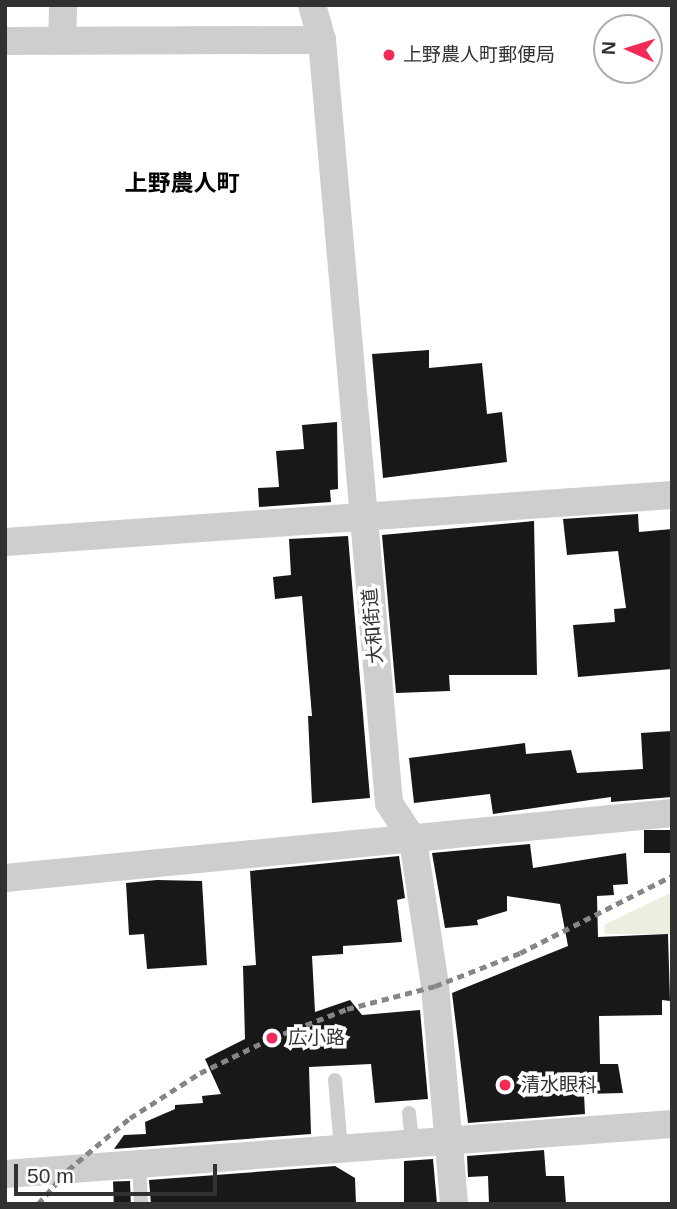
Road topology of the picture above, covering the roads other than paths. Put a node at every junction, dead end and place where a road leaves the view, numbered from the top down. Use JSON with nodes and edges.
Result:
{"nodes":[{"id":1,"x":63,"y":5,"type":"edge"},
{"id":2,"x":312,"y":5,"type":"edge"},
{"id":3,"x":62,"y":39,"type":"junction"},
{"id":4,"x":322,"y":40,"type":"junction"},
{"id":5,"x":5,"y":41,"type":"edge"},
{"id":6,"x":672,"y":495,"type":"edge"},
{"id":7,"x":364,"y":517,"type":"junction"},
{"id":8,"x":5,"y":542,"type":"edge"},
{"id":9,"x":672,"y":813,"type":"edge"},
{"id":10,"x":413,"y":840,"type":"junction"},
{"id":11,"x":5,"y":878,"type":"edge"},
{"id":12,"x":335,"y":1080,"type":"dead end"},
{"id":13,"x":409,"y":1113,"type":"dead end"},
{"id":14,"x":672,"y":1125,"type":"edge"},
{"id":15,"x":448,"y":1141,"type":"junction"},
{"id":16,"x":412,"y":1144,"type":"junction"},
{"id":17,"x":341,"y":1149,"type":"junction"},
{"id":18,"x":139,"y":1165,"type":"junction"},
{"id":19,"x":5,"y":1174,"type":"edge"},
{"id":20,"x":141,"y":1204,"type":"edge"},
{"id":21,"x":454,"y":1204,"type":"edge"}],
"edges":[{"from":1,"to":3,"type":"street"},
{"from":2,"to":4,"type":"street","name":"大和街道"},
{"from":3,"to":4,"type":"street"},
{"from":3,"to":5,"type":"street"},
{"from":4,"to":7,"type":"street","name":"大和街道"},
{"from":6,"to":7,"type":"street"},
{"from":7,"to":8,"type":"street"},
{"from":7,"to":10,"type":"street","name":"大和街道"},
{"from":9,"to":10,"type":"street"},
{"from":10,"to":11,"type":"street"},
{"from":10,"to":15,"type":"street","name":"大和街道"},
{"from":12,"to":17,"type":"lane"},
{"from":13,"to":16,"type":"lane"},
{"from":14,"to":15,"type":"street"},
{"from":15,"to":16,"type":"street"},
{"from":15,"to":21,"type":"street","name":"大和街道"},
{"from":16,"to":17,"type":"street"},
{"from":17,"to":18,"type":"street"},
{"from":18,"to":19,"type":"street"},
{"from":18,"to":20,"type":"lane"}]}
